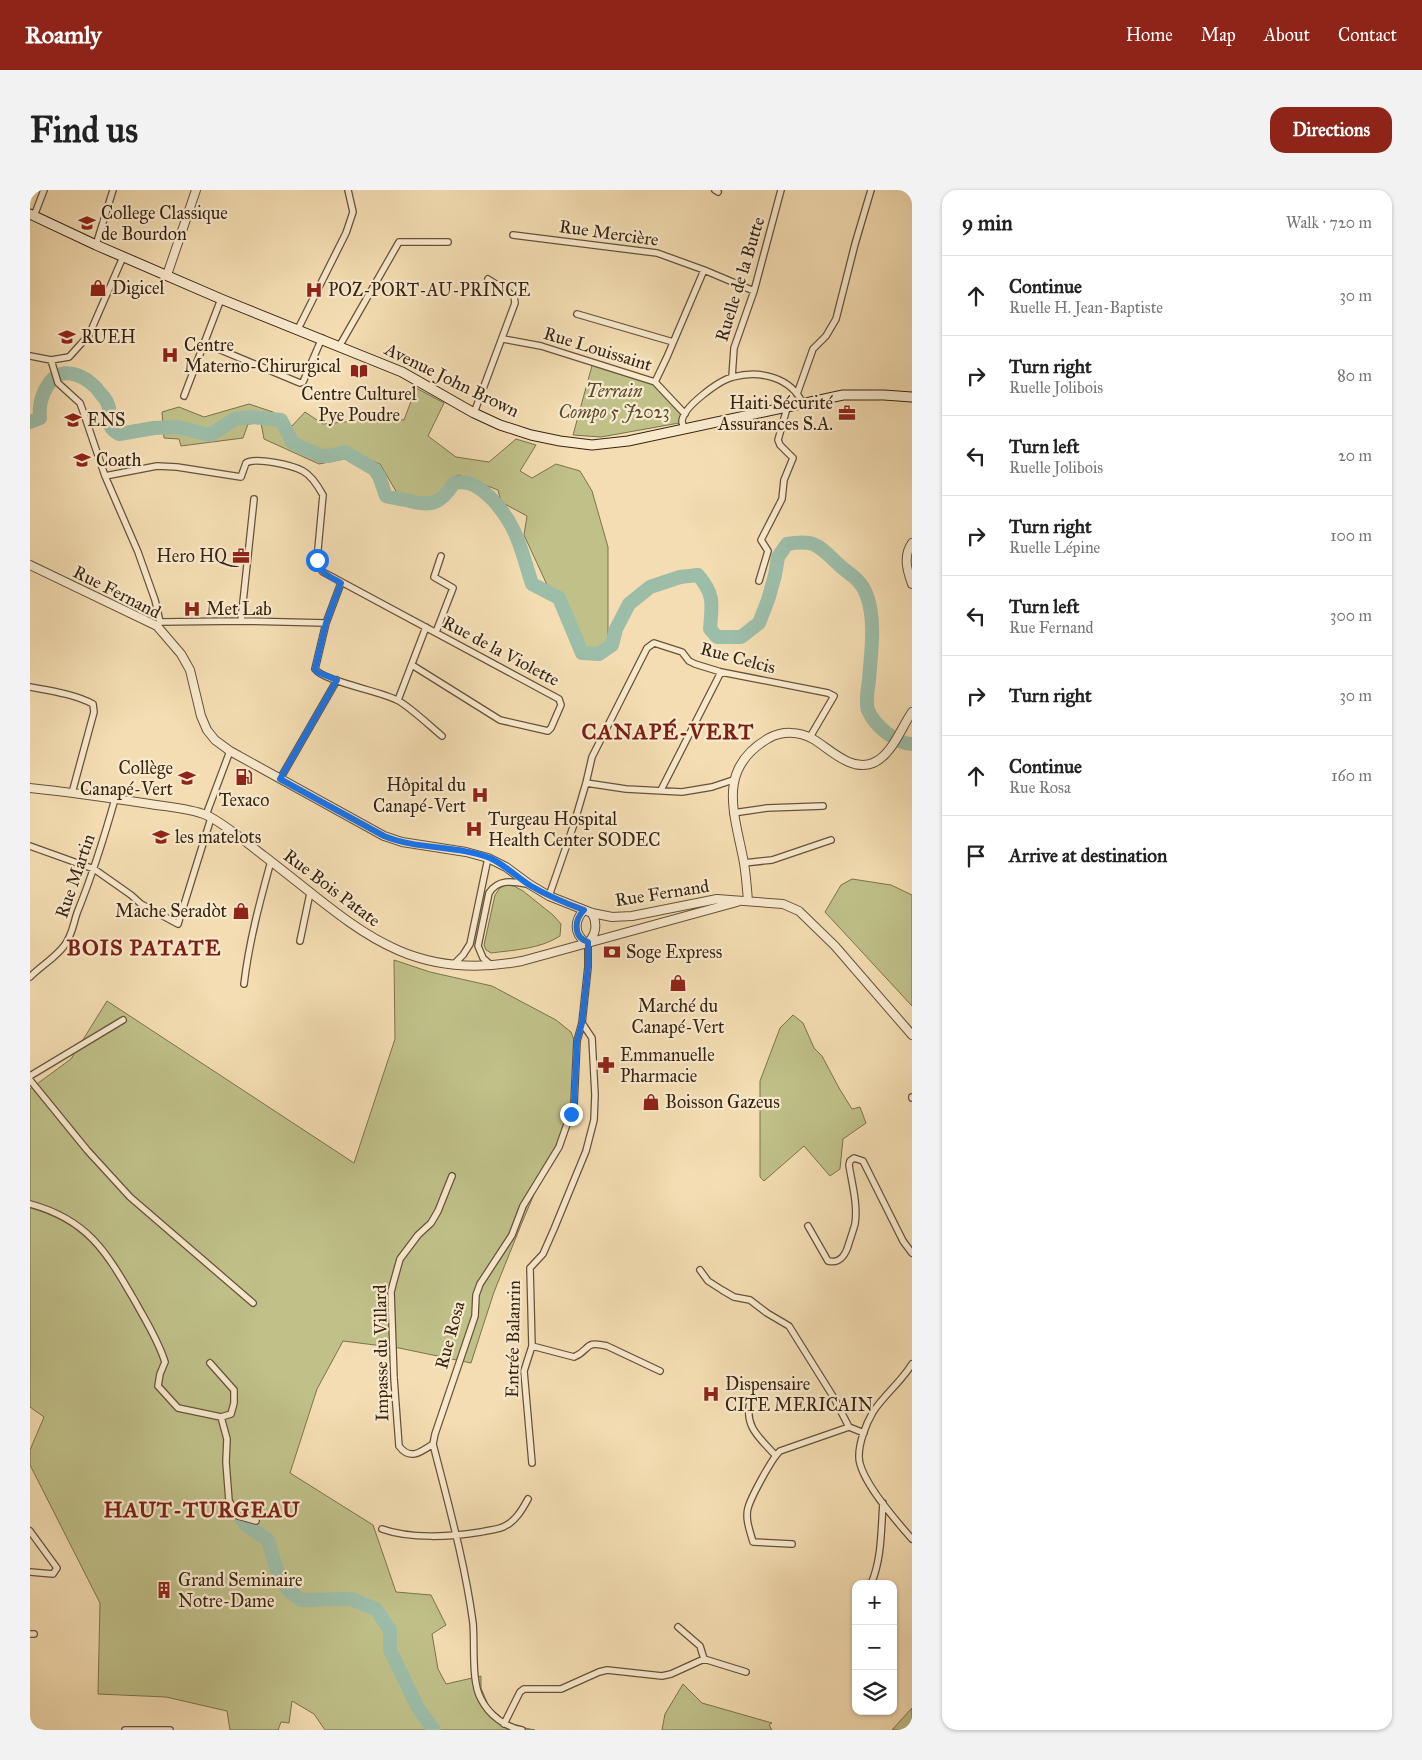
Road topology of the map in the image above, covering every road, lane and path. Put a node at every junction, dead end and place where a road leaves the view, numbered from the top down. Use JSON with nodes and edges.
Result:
{"nodes":[{"id":1,"x":44,"y":190,"type":"edge"},
{"id":2,"x":114,"y":190,"type":"edge"},
{"id":3,"x":196,"y":190,"type":"edge"},
{"id":4,"x":348,"y":190,"type":"edge"},
{"id":5,"x":781,"y":190,"type":"edge"},
{"id":6,"x":871,"y":190,"type":"edge"},
{"id":7,"x":32,"y":215,"type":"edge"},
{"id":8,"x":513,"y":235,"type":"dead end"},
{"id":9,"x":448,"y":242,"type":"dead end"},
{"id":10,"x":96,"y":245,"type":"junction"},
{"id":11,"x":123,"y":257,"type":"junction"},
{"id":12,"x":704,"y":270,"type":"junction"},
{"id":13,"x":167,"y":275,"type":"junction"},
{"id":14,"x":488,"y":278,"type":"dead end"},
{"id":15,"x":754,"y":291,"type":"junction"},
{"id":16,"x":221,"y":299,"type":"junction"},
{"id":17,"x":578,"y":314,"type":"dead end"},
{"id":18,"x":298,"y":329,"type":"junction"},
{"id":19,"x":322,"y":338,"type":"junction"},
{"id":20,"x":503,"y":338,"type":"junction"},
{"id":21,"x":673,"y":342,"type":"junction"},
{"id":22,"x":204,"y":343,"type":"junction"},
{"id":23,"x":340,"y":345,"type":"junction"},
{"id":24,"x":30,"y":356,"type":"edge"},
{"id":25,"x":51,"y":360,"type":"junction"},
{"id":26,"x":732,"y":377,"type":"junction"},
{"id":27,"x":655,"y":382,"type":"junction"},
{"id":28,"x":796,"y":394,"type":"junction"},
{"id":29,"x":184,"y":396,"type":"dead end"},
{"id":30,"x":912,"y":397,"type":"edge"},
{"id":31,"x":803,"y":404,"type":"junction"},
{"id":32,"x":786,"y":408,"type":"junction"},
{"id":33,"x":474,"y":413,"type":"junction"},
{"id":34,"x":684,"y":414,"type":"junction"},
{"id":35,"x":684,"y":429,"type":"junction"},
{"id":36,"x":105,"y":476,"type":"junction"},
{"id":37,"x":254,"y":498,"type":"dead end"},
{"id":38,"x":912,"y":543,"type":"edge"},
{"id":39,"x":441,"y":556,"type":"dead end"},
{"id":40,"x":30,"y":566,"type":"edge"},
{"id":41,"x":759,"y":581,"type":"dead end"},
{"id":42,"x":341,"y":583,"type":"junction"},
{"id":43,"x":912,"y":584,"type":"edge"},
{"id":44,"x":241,"y":621,"type":"junction"},
{"id":45,"x":326,"y":623,"type":"junction"},
{"id":46,"x":158,"y":624,"type":"junction"},
{"id":47,"x":426,"y":627,"type":"junction"},
{"id":48,"x":436,"y":632,"type":"junction"},
{"id":49,"x":412,"y":665,"type":"junction"},
{"id":50,"x":721,"y":672,"type":"junction"},
{"id":51,"x":337,"y":680,"type":"junction"},
{"id":52,"x":30,"y":687,"type":"edge"},
{"id":53,"x":398,"y":700,"type":"junction"},
{"id":54,"x":912,"y":712,"type":"edge"},
{"id":55,"x":442,"y":736,"type":"dead end"},
{"id":56,"x":810,"y":737,"type":"junction"},
{"id":57,"x":230,"y":751,"type":"junction"},
{"id":58,"x":280,"y":779,"type":"junction"},
{"id":59,"x":734,"y":780,"type":"junction"},
{"id":60,"x":586,"y":783,"type":"junction"},
{"id":61,"x":30,"y":788,"type":"edge"},
{"id":62,"x":661,"y":790,"type":"junction"},
{"id":63,"x":72,"y":793,"type":"junction"},
{"id":64,"x":115,"y":799,"type":"junction"},
{"id":65,"x":823,"y":806,"type":"dead end"},
{"id":66,"x":733,"y":813,"type":"junction"},
{"id":67,"x":208,"y":816,"type":"junction"},
{"id":68,"x":831,"y":840,"type":"dead end"},
{"id":69,"x":30,"y":846,"type":"edge"},
{"id":70,"x":488,"y":858,"type":"junction"},
{"id":71,"x":270,"y":861,"type":"junction"},
{"id":72,"x":744,"y":863,"type":"junction"},
{"id":73,"x":94,"y":869,"type":"junction"},
{"id":74,"x":529,"y":884,"type":"junction"},
{"id":75,"x":310,"y":893,"type":"junction"},
{"id":76,"x":549,"y":896,"type":"junction"},
{"id":77,"x":738,"y":901,"type":"junction"},
{"id":78,"x":748,"y":901,"type":"junction"},
{"id":79,"x":584,"y":910,"type":"junction"},
{"id":80,"x":592,"y":913,"type":"junction"},
{"id":81,"x":300,"y":941,"type":"dead end"},
{"id":82,"x":588,"y":942,"type":"junction"},
{"id":83,"x":451,"y":966,"type":"junction"},
{"id":84,"x":492,"y":966,"type":"junction"},
{"id":85,"x":30,"y":977,"type":"edge"},
{"id":86,"x":244,"y":984,"type":"dead end"},
{"id":87,"x":122,"y":1020,"type":"dead end"},
{"id":88,"x":582,"y":1023,"type":"junction"},
{"id":89,"x":912,"y":1035,"type":"edge"},
{"id":90,"x":30,"y":1076,"type":"edge"},
{"id":91,"x":30,"y":1080,"type":"edge"},
{"id":92,"x":452,"y":1176,"type":"dead end"},
{"id":93,"x":30,"y":1204,"type":"edge"},
{"id":94,"x":808,"y":1226,"type":"dead end"},
{"id":95,"x":912,"y":1253,"type":"edge"},
{"id":96,"x":700,"y":1270,"type":"dead end"},
{"id":97,"x":253,"y":1304,"type":"dead end"},
{"id":98,"x":532,"y":1346,"type":"junction"},
{"id":99,"x":210,"y":1363,"type":"dead end"},
{"id":100,"x":912,"y":1364,"type":"edge"},
{"id":101,"x":660,"y":1371,"type":"dead end"},
{"id":102,"x":750,"y":1402,"type":"dead end"},
{"id":103,"x":221,"y":1417,"type":"junction"},
{"id":104,"x":848,"y":1427,"type":"junction"},
{"id":105,"x":864,"y":1433,"type":"junction"},
{"id":106,"x":433,"y":1444,"type":"junction"},
{"id":107,"x":775,"y":1455,"type":"junction"},
{"id":108,"x":532,"y":1463,"type":"dead end"},
{"id":109,"x":528,"y":1499,"type":"dead end"},
{"id":110,"x":882,"y":1502,"type":"junction"},
{"id":111,"x":256,"y":1521,"type":"dead end"},
{"id":112,"x":382,"y":1529,"type":"dead end"},
{"id":113,"x":30,"y":1531,"type":"edge"},
{"id":114,"x":456,"y":1535,"type":"junction"},
{"id":115,"x":912,"y":1539,"type":"edge"},
{"id":116,"x":792,"y":1544,"type":"dead end"},
{"id":117,"x":30,"y":1572,"type":"edge"},
{"id":118,"x":872,"y":1580,"type":"edge"},
{"id":119,"x":678,"y":1627,"type":"dead end"},
{"id":120,"x":704,"y":1659,"type":"junction"},
{"id":121,"x":746,"y":1672,"type":"dead end"},
{"id":122,"x":504,"y":1724,"type":"junction"},
{"id":123,"x":125,"y":1730,"type":"edge"},
{"id":124,"x":170,"y":1730,"type":"edge"},
{"id":125,"x":522,"y":1730,"type":"edge"}],
"edges":[{"from":1,"to":7,"type":"street"},
{"from":2,"to":10,"type":"street"},
{"from":3,"to":13,"type":"street"},
{"from":4,"to":18,"type":"street"},
{"from":5,"to":15,"type":"street","name":"Ruelle de la Butte"},
{"from":6,"to":28,"type":"street"},
{"from":7,"to":10,"type":"main road","name":"Avenue John Brown"},
{"from":8,"to":12,"type":"street","name":"Rue Mercière"},
{"from":9,"to":23,"type":"street"},
{"from":10,"to":11,"type":"main road","name":"Avenue John Brown"},
{"from":11,"to":13,"type":"main road","name":"Avenue John Brown"},
{"from":11,"to":25,"type":"street"},
{"from":12,"to":15,"type":"street","name":"Rue Mercière"},
{"from":12,"to":21,"type":"street"},
{"from":13,"to":16,"type":"main road","name":"Avenue John Brown"},
{"from":14,"to":20,"type":"street"},
{"from":15,"to":26,"type":"street","name":"Ruelle de la Butte"},
{"from":16,"to":18,"type":"main road","name":"Avenue John Brown"},
{"from":16,"to":22,"type":"street"},
{"from":17,"to":21,"type":"street"},
{"from":18,"to":19,"type":"main road","name":"Avenue John Brown"},
{"from":19,"to":22,"type":"street"},
{"from":19,"to":23,"type":"main road","name":"Avenue John Brown"},
{"from":20,"to":27,"type":"street","name":"Rue Louissaint"},
{"from":20,"to":33,"type":"street"},
{"from":21,"to":27,"type":"street"},
{"from":22,"to":29,"type":"street"},
{"from":23,"to":33,"type":"main road","name":"Avenue John Brown"},
{"from":24,"to":25,"type":"street"},
{"from":25,"to":36,"type":"street"},
{"from":26,"to":28,"type":"street"},
{"from":26,"to":34,"type":"street"},
{"from":27,"to":34,"type":"street","name":"Rue Louissaint"},
{"from":28,"to":31,"type":"street"},
{"from":30,"to":31,"type":"main road","name":"Avenue John Brown"},
{"from":31,"to":32,"type":"main road","name":"Avenue John Brown"},
{"from":32,"to":35,"type":"main road","name":"Avenue John Brown"},
{"from":32,"to":41,"type":"street"},
{"from":33,"to":35,"type":"main road","name":"Avenue John Brown"},
{"from":34,"to":35,"type":"street"},
{"from":36,"to":42,"type":"street","name":"Rue de la Violette"},
{"from":36,"to":46,"type":"street"},
{"from":37,"to":44,"type":"street"},
{"from":38,"to":43,"type":"street"},
{"from":39,"to":48,"type":"street"},
{"from":40,"to":46,"type":"street","name":"Rue Fernand"},
{"from":42,"to":45,"type":"street"},
{"from":42,"to":47,"type":"street","name":"Rue de la Violette"},
{"from":44,"to":45,"type":"street"},
{"from":44,"to":46,"type":"street"},
{"from":45,"to":51,"type":"street"},
{"from":46,"to":57,"type":"street","name":"Rue Fernand"},
{"from":47,"to":48,"type":"street","name":"Rue de la Violette"},
{"from":47,"to":49,"type":"street"},
{"from":48,"to":49,"type":"street","name":"Rue de la Violette"},
{"from":49,"to":53,"type":"street"},
{"from":50,"to":56,"type":"street","name":"Rue Celcis"},
{"from":50,"to":60,"type":"street","name":"Rue Celcis"},
{"from":50,"to":62,"type":"street"},
{"from":51,"to":53,"type":"street"},
{"from":51,"to":58,"type":"street"},
{"from":52,"to":63,"type":"street"},
{"from":53,"to":55,"type":"street"},
{"from":54,"to":56,"type":"street"},
{"from":56,"to":59,"type":"street"},
{"from":57,"to":58,"type":"street","name":"Rue Fernand"},
{"from":57,"to":67,"type":"street"},
{"from":58,"to":70,"type":"street","name":"Rue Fernand"},
{"from":59,"to":62,"type":"street"},
{"from":59,"to":66,"type":"street"},
{"from":60,"to":62,"type":"street"},
{"from":60,"to":76,"type":"street","name":"Rue Celcis"},
{"from":61,"to":63,"type":"street","name":"Rue Bois Patate"},
{"from":63,"to":64,"type":"street","name":"Rue Bois Patate"},
{"from":64,"to":67,"type":"street","name":"Rue Bois Patate"},
{"from":64,"to":73,"type":"street","name":"Rue Martin"},
{"from":65,"to":66,"type":"street"},
{"from":66,"to":72,"type":"street"},
{"from":67,"to":71,"type":"street","name":"Rue Bois Patate"},
{"from":67,"to":73,"type":"street"},
{"from":68,"to":72,"type":"street"},
{"from":69,"to":73,"type":"street"},
{"from":70,"to":74,"type":"street","name":"Rue Fernand"},
{"from":70,"to":83,"type":"street"},
{"from":71,"to":75,"type":"street","name":"Rue Bois Patate"},
{"from":71,"to":86,"type":"street"},
{"from":72,"to":78,"type":"street"},
{"from":73,"to":85,"type":"street","name":"Rue Martin"},
{"from":74,"to":76,"type":"street","name":"Rue Fernand"},
{"from":74,"to":84,"type":"street"},
{"from":75,"to":81,"type":"street"},
{"from":75,"to":83,"type":"street","name":"Rue Bois Patate"},
{"from":76,"to":79,"type":"street","name":"Rue Fernand"},
{"from":77,"to":78,"type":"street"},
{"from":77,"to":80,"type":"street","name":"Rue Fernand"},
{"from":77,"to":82,"type":"street","name":"Rue Bois Patate"},
{"from":78,"to":89,"type":"street"},
{"from":79,"to":80,"type":"street","name":"Rue Fernand"},
{"from":79,"to":82,"type":"street"},
{"from":80,"to":82,"type":"street"},
{"from":82,"to":84,"type":"street","name":"Rue Bois Patate"},
{"from":82,"to":88,"type":"street","name":"Rue Rosa"},
{"from":83,"to":84,"type":"street","name":"Rue Bois Patate"},
{"from":87,"to":90,"type":"street"},
{"from":88,"to":98,"type":"street","name":"Entrée Balanrin"},
{"from":88,"to":106,"type":"street","name":"Rue Rosa"},
{"from":91,"to":97,"type":"street"},
{"from":92,"to":106,"type":"street","name":"Impasse du Villard"},
{"from":93,"to":103,"type":"street"},
{"from":94,"to":95,"type":"street"},
{"from":96,"to":104,"type":"street"},
{"from":98,"to":101,"type":"street"},
{"from":98,"to":108,"type":"street","name":"Entrée Balanrin"},
{"from":99,"to":103,"type":"street"},
{"from":100,"to":105,"type":"street"},
{"from":102,"to":107,"type":"street"},
{"from":103,"to":111,"type":"street"},
{"from":104,"to":105,"type":"street"},
{"from":104,"to":107,"type":"street"},
{"from":105,"to":110,"type":"street"},
{"from":106,"to":114,"type":"street","name":"Rue Rosa"},
{"from":107,"to":116,"type":"street"},
{"from":109,"to":114,"type":"street"},
{"from":110,"to":115,"type":"street"},
{"from":110,"to":118,"type":"street"},
{"from":112,"to":114,"type":"street"},
{"from":113,"to":117,"type":"street"},
{"from":114,"to":122,"type":"street","name":"Rue Rosa"},
{"from":119,"to":120,"type":"street"},
{"from":120,"to":121,"type":"street"},
{"from":120,"to":122,"type":"street"},
{"from":122,"to":125,"type":"street","name":"Rue Rosa"},
{"from":123,"to":124,"type":"street"}]}
